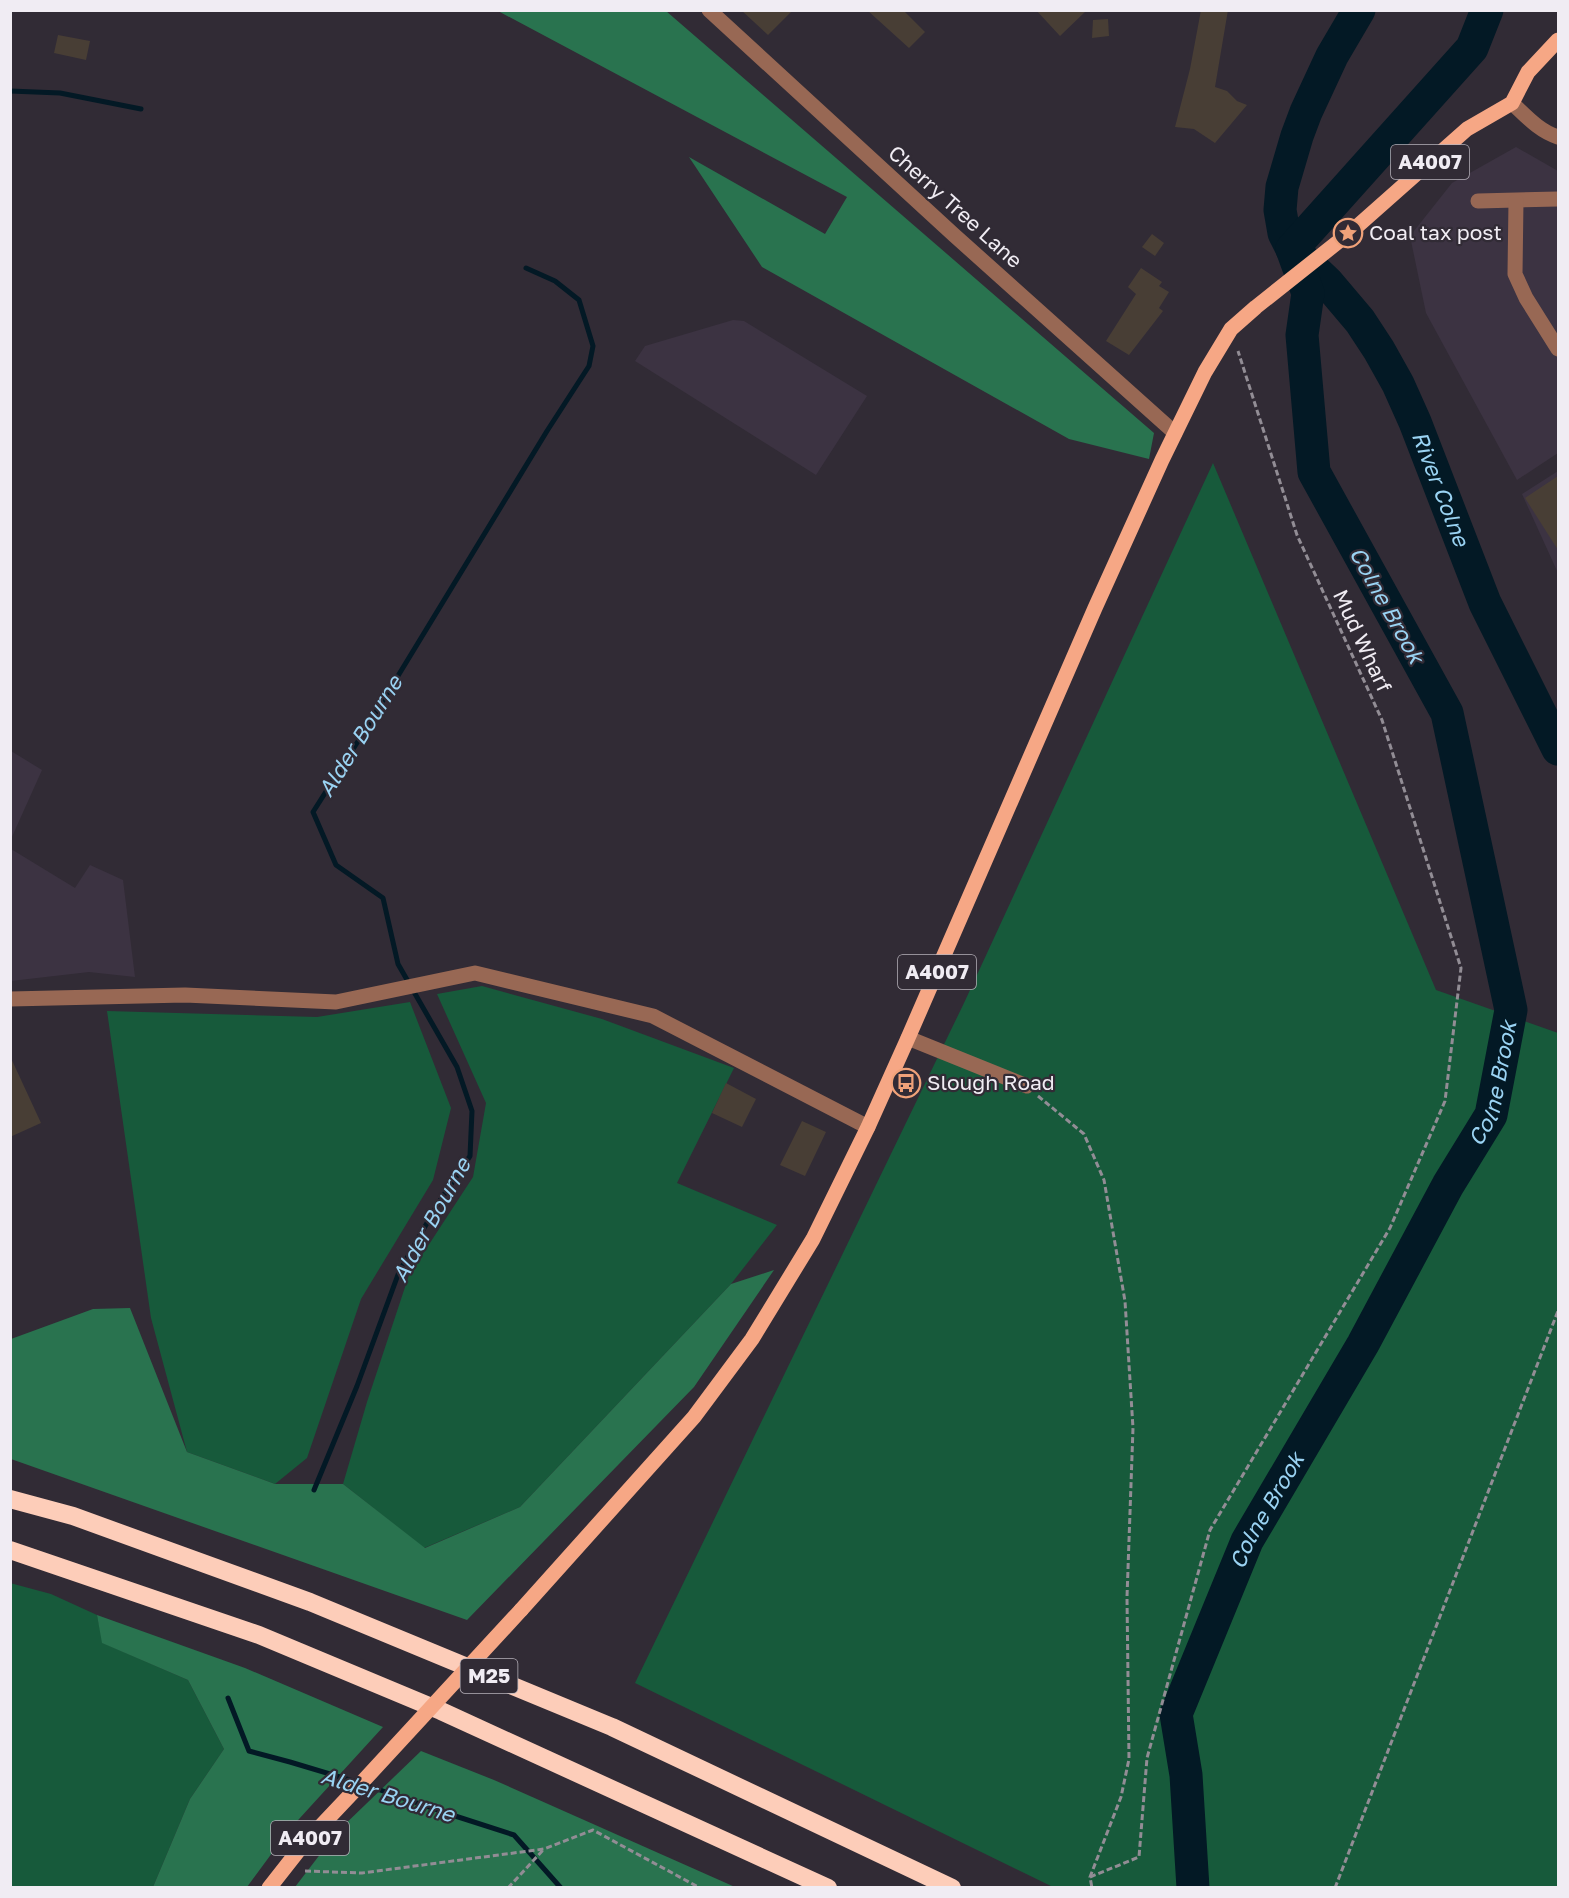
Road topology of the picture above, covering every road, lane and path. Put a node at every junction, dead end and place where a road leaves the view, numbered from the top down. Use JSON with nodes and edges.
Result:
{"nodes":[{"id":1,"x":709,"y":10,"type":"edge"},
{"id":2,"x":1558,"y":40,"type":"edge"},
{"id":3,"x":1512,"y":103,"type":"junction"},
{"id":4,"x":1558,"y":137,"type":"edge"},
{"id":5,"x":1558,"y":199,"type":"edge"},
{"id":6,"x":1478,"y":201,"type":"dead end"},
{"id":7,"x":1516,"y":201,"type":"junction"},
{"id":8,"x":1231,"y":329,"type":"junction"},
{"id":9,"x":1558,"y":349,"type":"edge"},
{"id":10,"x":1175,"y":433,"type":"junction"},
{"id":11,"x":10,"y":999,"type":"edge"},
{"id":12,"x":908,"y":1038,"type":"junction"},
{"id":13,"x":1027,"y":1086,"type":"joint"},
{"id":14,"x":868,"y":1126,"type":"junction"},
{"id":15,"x":1558,"y":1311,"type":"edge"},
{"id":16,"x":10,"y":1499,"type":"edge"},
{"id":17,"x":10,"y":1550,"type":"edge"},
{"id":18,"x":544,"y":1849,"type":"junction"},
{"id":19,"x":283,"y":1870,"type":"junction"},
{"id":20,"x":1090,"y":1877,"type":"junction"},
{"id":21,"x":269,"y":1887,"type":"edge"},
{"id":22,"x":508,"y":1887,"type":"edge"},
{"id":23,"x":700,"y":1887,"type":"edge"},
{"id":24,"x":828,"y":1887,"type":"edge"},
{"id":25,"x":952,"y":1887,"type":"edge"},
{"id":26,"x":1092,"y":1887,"type":"edge"},
{"id":27,"x":1335,"y":1887,"type":"edge"}],
"edges":[{"from":1,"to":10,"type":"street","name":"Cherry Tree Lane"},
{"from":2,"to":3,"type":"main road"},
{"from":3,"to":4,"type":"street"},
{"from":3,"to":8,"type":"main road","number":"A4007"},
{"from":5,"to":7,"type":"street"},
{"from":6,"to":7,"type":"street"},
{"from":7,"to":9,"type":"street"},
{"from":8,"to":10,"type":"main road","number":"A4007"},
{"from":8,"to":20,"type":"path","name":"Mud Wharf"},
{"from":10,"to":12,"type":"main road","number":"A4007"},
{"from":11,"to":14,"type":"street"},
{"from":12,"to":13,"type":"street"},
{"from":12,"to":14,"type":"main road","number":"A4007"},
{"from":13,"to":20,"type":"path"},
{"from":14,"to":19,"type":"main road","number":"A4007","bridge":true},
{"from":15,"to":27,"type":"path"},
{"from":16,"to":25,"type":"highway","number":"M25"},
{"from":17,"to":24,"type":"highway","number":"M25"},
{"from":18,"to":19,"type":"path"},
{"from":18,"to":22,"type":"path"},
{"from":18,"to":23,"type":"path"},
{"from":19,"to":21,"type":"main road","number":"A4007"},
{"from":20,"to":26,"type":"path"}]}
